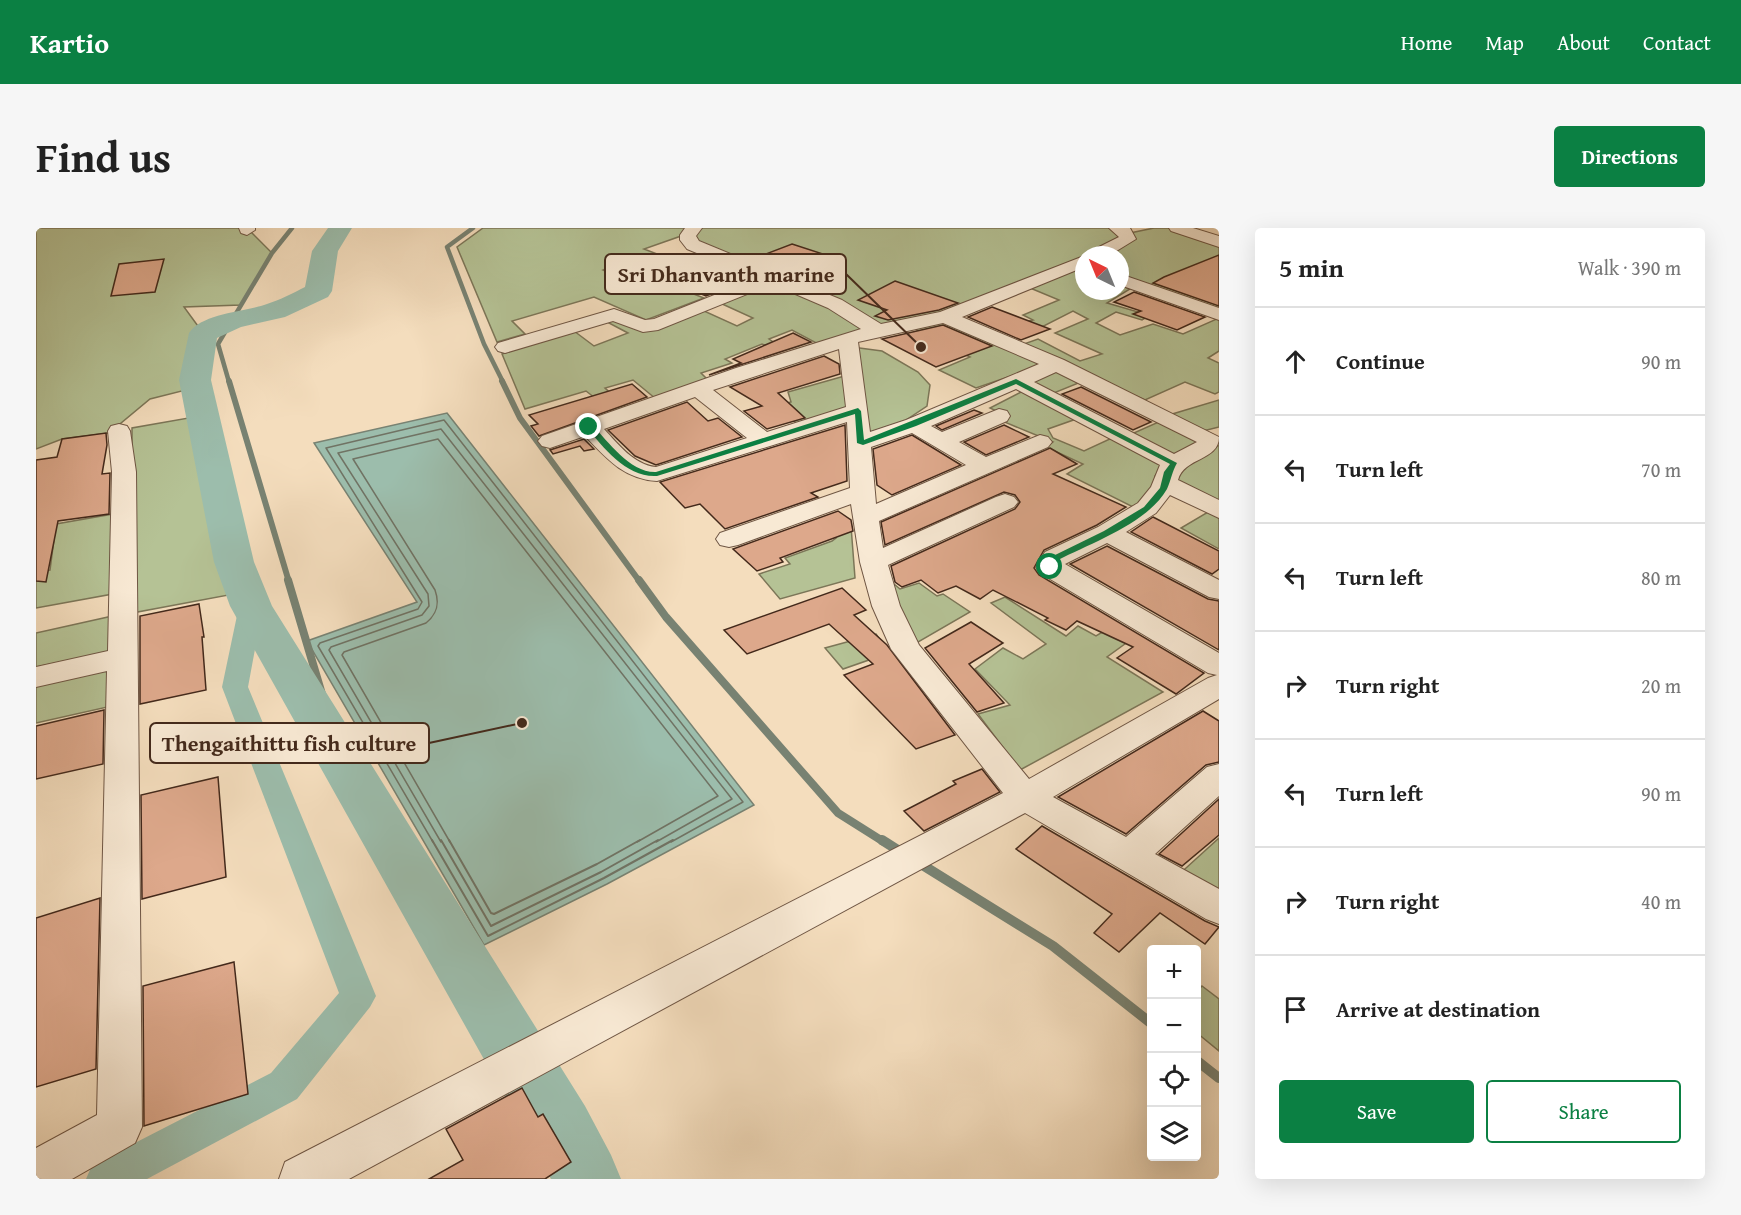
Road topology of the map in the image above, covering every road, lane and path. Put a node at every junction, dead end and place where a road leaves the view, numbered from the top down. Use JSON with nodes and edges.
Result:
{"nodes":[{"id":1,"x":694,"y":228,"type":"edge"},
{"id":2,"x":1146,"y":228,"type":"edge"},
{"id":3,"x":1177,"y":228,"type":"edge"},
{"id":4,"x":1121,"y":230,"type":"edge"},
{"id":5,"x":1219,"y":242,"type":"edge"},
{"id":6,"x":1115,"y":246,"type":"edge"},
{"id":7,"x":1075,"y":265,"type":"edge"},
{"id":8,"x":772,"y":278,"type":"junction"},
{"id":9,"x":1129,"y":282,"type":"edge"},
{"id":10,"x":1219,"y":314,"type":"edge"},
{"id":11,"x":945,"y":317,"type":"junction"},
{"id":12,"x":878,"y":331,"type":"junction"},
{"id":13,"x":505,"y":347,"type":"dead end"},
{"id":14,"x":849,"y":347,"type":"junction"},
{"id":15,"x":1057,"y":364,"type":"junction"},
{"id":16,"x":1016,"y":381,"type":"junction"},
{"id":17,"x":697,"y":388,"type":"junction"},
{"id":18,"x":858,"y":411,"type":"junction"},
{"id":19,"x":999,"y":416,"type":"dead end"},
{"id":20,"x":914,"y":424,"type":"junction"},
{"id":21,"x":589,"y":427,"type":"junction"},
{"id":22,"x":119,"y":431,"type":"dead end"},
{"id":23,"x":1212,"y":434,"type":"edge"},
{"id":24,"x":763,"y":440,"type":"junction"},
{"id":25,"x":550,"y":441,"type":"dead end"},
{"id":26,"x":941,"y":441,"type":"junction"},
{"id":27,"x":1040,"y":442,"type":"dead end"},
{"id":28,"x":861,"y":443,"type":"junction"},
{"id":29,"x":984,"y":466,"type":"junction"},
{"id":30,"x":1169,"y":473,"type":"junction"},
{"id":31,"x":1005,"y":502,"type":"dead end"},
{"id":32,"x":864,"y":504,"type":"junction"},
{"id":33,"x":1219,"y":510,"type":"edge"},
{"id":34,"x":1107,"y":533,"type":"junction"},
{"id":35,"x":729,"y":539,"type":"dead end"},
{"id":36,"x":873,"y":562,"type":"junction"},
{"id":37,"x":1219,"y":591,"type":"edge"},
{"id":38,"x":122,"y":658,"type":"junction"},
{"id":39,"x":1219,"y":666,"type":"edge"},
{"id":40,"x":36,"y":677,"type":"edge"},
{"id":41,"x":1219,"y":685,"type":"edge"},
{"id":42,"x":1216,"y":784,"type":"edge"},
{"id":43,"x":1025,"y":797,"type":"junction"},
{"id":44,"x":1129,"y":856,"type":"junction"},
{"id":45,"x":1219,"y":908,"type":"edge"},
{"id":46,"x":36,"y":1174,"type":"edge"},
{"id":47,"x":302,"y":1179,"type":"edge"}],
"edges":[{"from":1,"to":8,"type":"street"},
{"from":2,"to":4,"type":"street"},
{"from":3,"to":5,"type":"street"},
{"from":4,"to":6,"type":"street"},
{"from":7,"to":11,"type":"street"},
{"from":8,"to":12,"type":"street"},
{"from":8,"to":13,"type":"street"},
{"from":9,"to":10,"type":"street"},
{"from":11,"to":12,"type":"street"},
{"from":11,"to":15,"type":"street"},
{"from":12,"to":14,"type":"street"},
{"from":14,"to":17,"type":"street"},
{"from":14,"to":18,"type":"street"},
{"from":15,"to":16,"type":"street"},
{"from":15,"to":23,"type":"street"},
{"from":16,"to":20,"type":"street"},
{"from":16,"to":30,"type":"street"},
{"from":17,"to":21,"type":"street"},
{"from":17,"to":24,"type":"street"},
{"from":18,"to":24,"type":"street"},
{"from":18,"to":28,"type":"street"},
{"from":19,"to":26,"type":"street"},
{"from":20,"to":26,"type":"street"},
{"from":20,"to":28,"type":"street"},
{"from":21,"to":24,"type":"street"},
{"from":21,"to":25,"type":"street"},
{"from":22,"to":38,"type":"street"},
{"from":23,"to":30,"type":"street"},
{"from":26,"to":29,"type":"street"},
{"from":27,"to":29,"type":"street"},
{"from":28,"to":32,"type":"street"},
{"from":29,"to":32,"type":"street"},
{"from":30,"to":33,"type":"street"},
{"from":30,"to":34,"type":"street"},
{"from":31,"to":36,"type":"street"},
{"from":32,"to":35,"type":"street"},
{"from":32,"to":36,"type":"street"},
{"from":34,"to":37,"type":"street"},
{"from":34,"to":39,"type":"street"},
{"from":36,"to":43,"type":"street"},
{"from":38,"to":40,"type":"street"},
{"from":38,"to":46,"type":"street"},
{"from":41,"to":43,"type":"street"},
{"from":42,"to":44,"type":"street"},
{"from":43,"to":44,"type":"street"},
{"from":43,"to":47,"type":"street"},
{"from":44,"to":45,"type":"street"}]}
